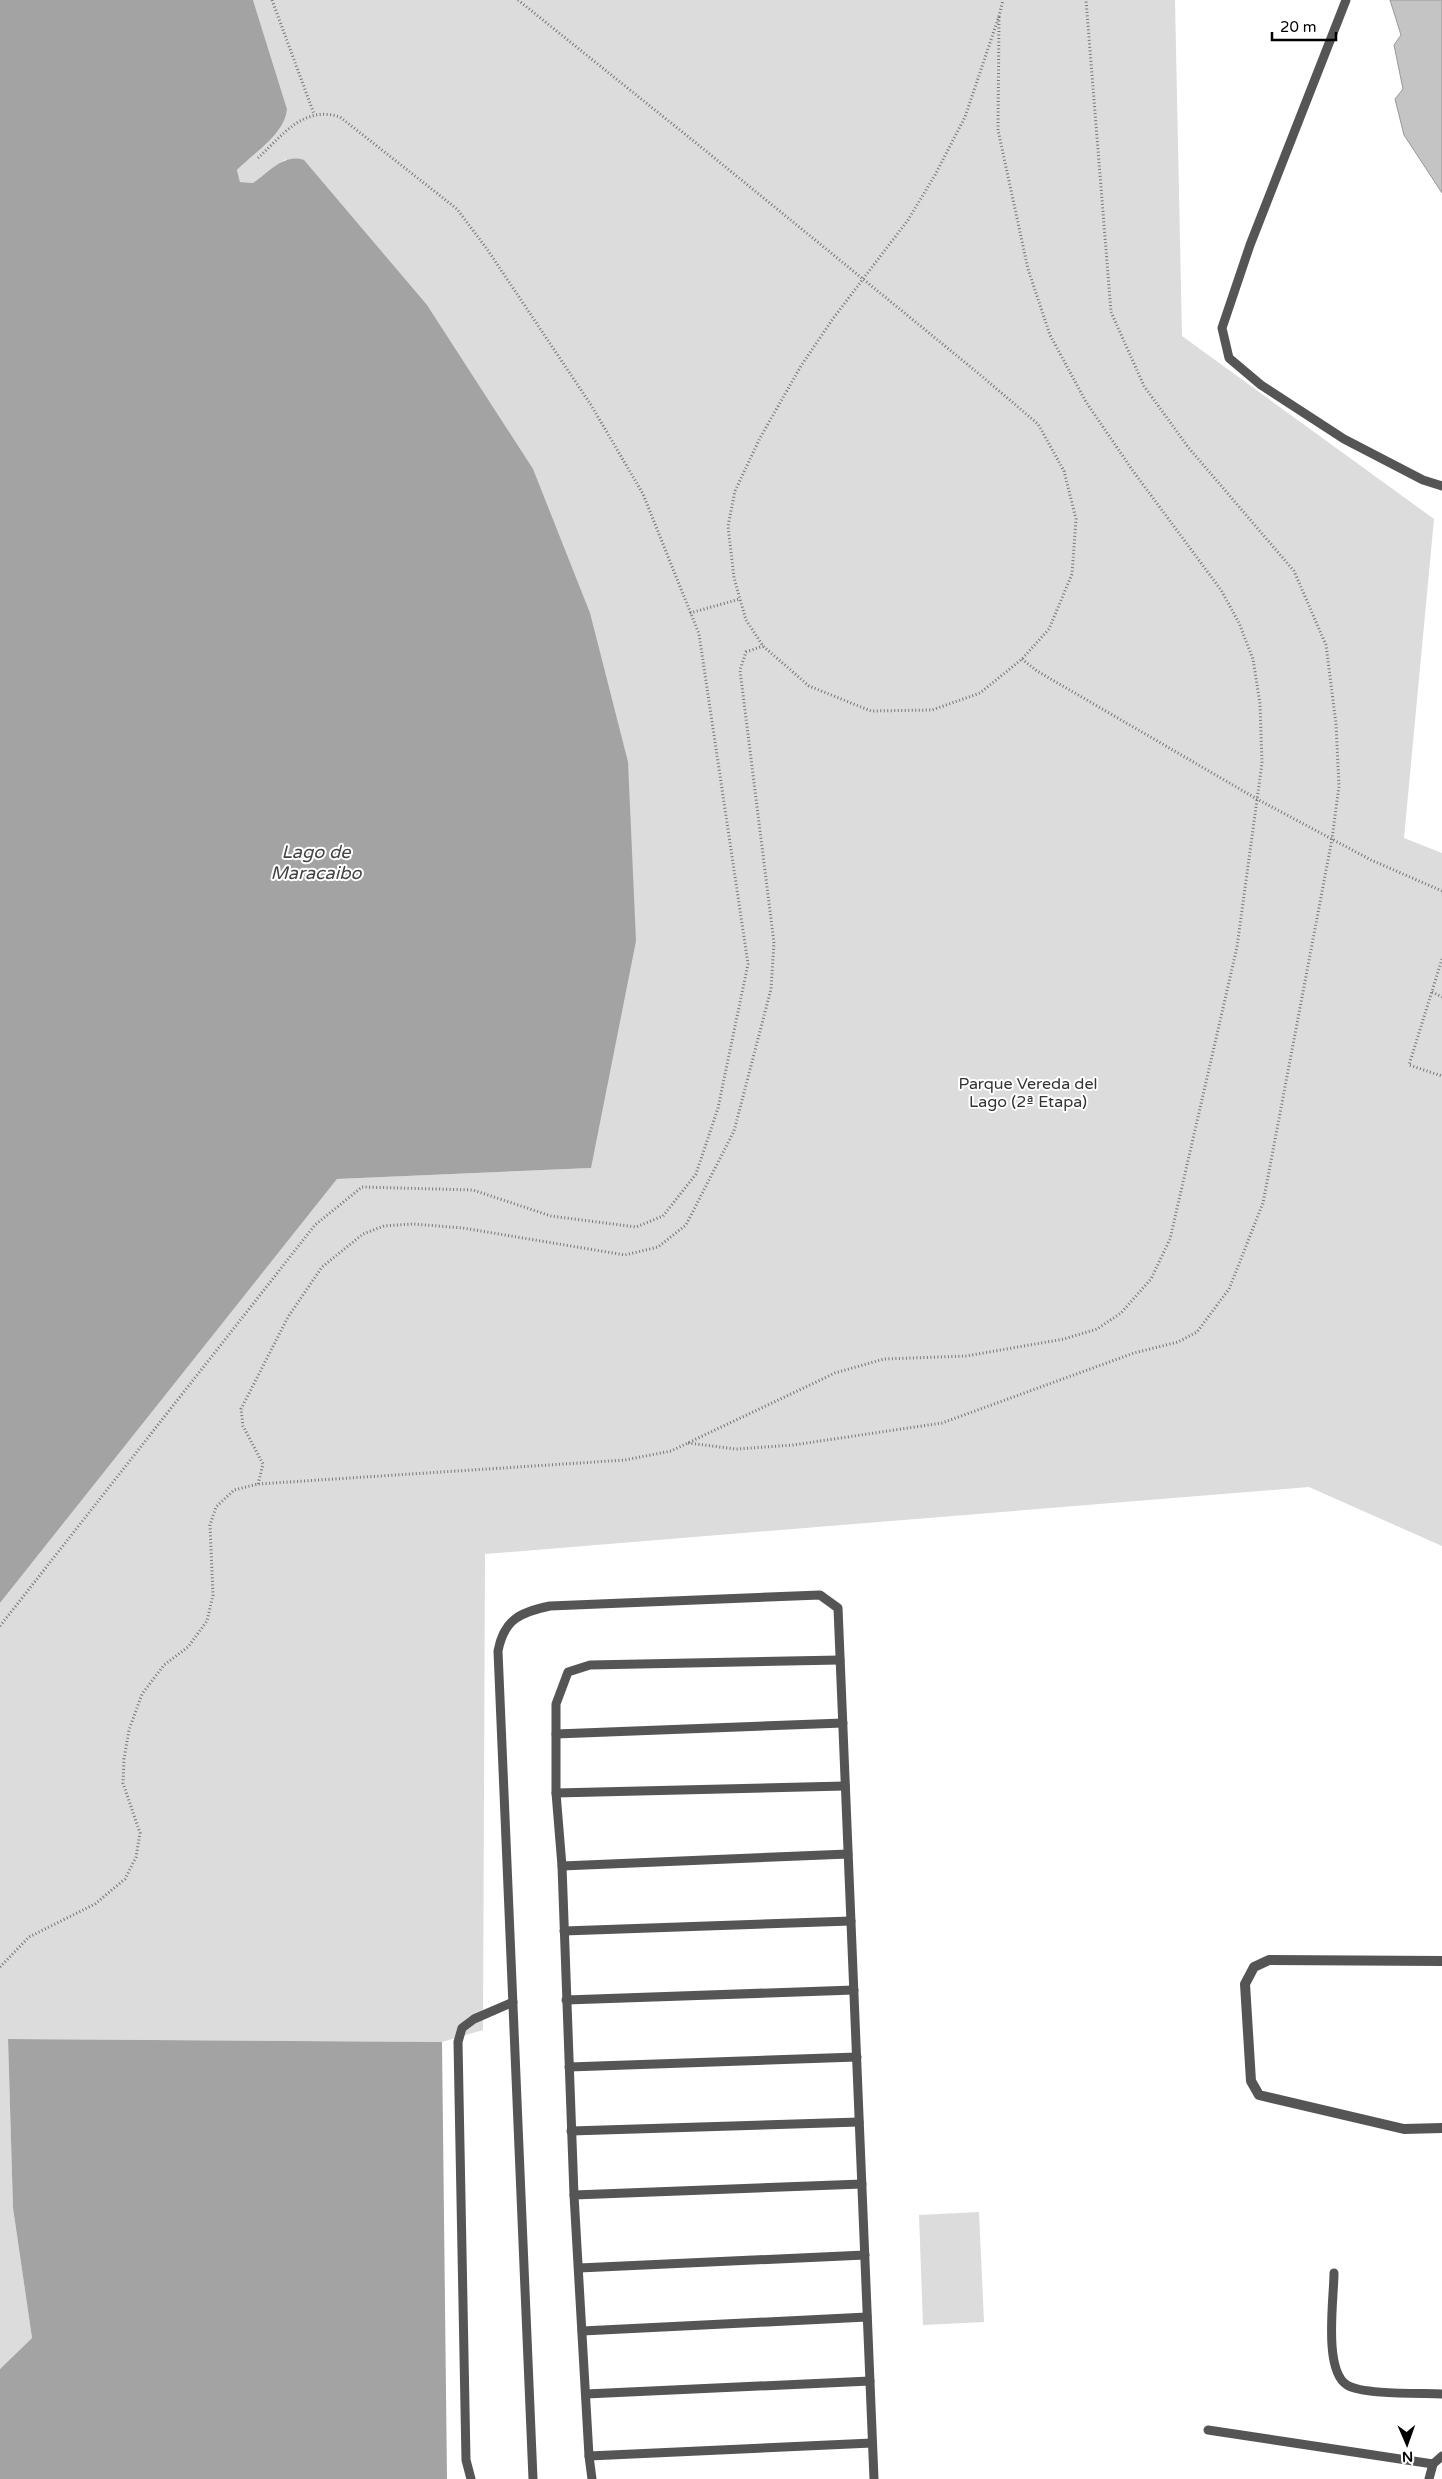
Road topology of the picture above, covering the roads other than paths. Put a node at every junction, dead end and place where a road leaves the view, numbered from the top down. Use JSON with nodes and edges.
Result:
{"nodes":[{"id":1,"x":1346,"y":0,"type":"edge"},
{"id":2,"x":1442,"y":486,"type":"edge"},
{"id":3,"x":840,"y":1660,"type":"junction"},
{"id":4,"x":842,"y":1723,"type":"junction"},
{"id":5,"x":556,"y":1734,"type":"junction"},
{"id":6,"x":845,"y":1786,"type":"junction"},
{"id":7,"x":556,"y":1793,"type":"junction"},
{"id":8,"x":848,"y":1854,"type":"junction"},
{"id":9,"x":562,"y":1866,"type":"junction"},
{"id":10,"x":851,"y":1921,"type":"junction"},
{"id":11,"x":564,"y":1931,"type":"junction"},
{"id":12,"x":1442,"y":1961,"type":"edge"},
{"id":13,"x":854,"y":1990,"type":"junction"},
{"id":14,"x":566,"y":2000,"type":"junction"},
{"id":15,"x":513,"y":2002,"type":"junction"},
{"id":16,"x":857,"y":2057,"type":"junction"},
{"id":17,"x":569,"y":2068,"type":"junction"},
{"id":18,"x":859,"y":2122,"type":"junction"},
{"id":19,"x":1442,"y":2128,"type":"edge"},
{"id":20,"x":571,"y":2131,"type":"junction"},
{"id":21,"x":862,"y":2184,"type":"junction"},
{"id":22,"x":574,"y":2195,"type":"junction"},
{"id":23,"x":865,"y":2255,"type":"junction"},
{"id":24,"x":578,"y":2268,"type":"junction"},
{"id":25,"x":1334,"y":2273,"type":"dead end"},
{"id":26,"x":868,"y":2317,"type":"junction"},
{"id":27,"x":582,"y":2331,"type":"junction"},
{"id":28,"x":870,"y":2382,"type":"junction"},
{"id":29,"x":586,"y":2394,"type":"junction"},
{"id":30,"x":1442,"y":2394,"type":"edge"},
{"id":31,"x":1208,"y":2430,"type":"dead end"},
{"id":32,"x":872,"y":2443,"type":"junction"},
{"id":33,"x":589,"y":2456,"type":"junction"},
{"id":34,"x":1442,"y":2456,"type":"edge"},
{"id":35,"x":1433,"y":2464,"type":"junction"},
{"id":36,"x":471,"y":2479,"type":"edge"},
{"id":37,"x":533,"y":2479,"type":"edge"},
{"id":38,"x":592,"y":2479,"type":"edge"},
{"id":39,"x":874,"y":2479,"type":"edge"},
{"id":40,"x":1429,"y":2479,"type":"edge"}],
"edges":[{"from":1,"to":2,"type":"lane"},
{"from":3,"to":4,"type":"lane"},
{"from":3,"to":5,"type":"lane"},
{"from":3,"to":15,"type":"lane"},
{"from":4,"to":5,"type":"lane"},
{"from":4,"to":6,"type":"lane"},
{"from":5,"to":7,"type":"lane"},
{"from":6,"to":7,"type":"lane"},
{"from":6,"to":8,"type":"lane"},
{"from":7,"to":9,"type":"lane"},
{"from":8,"to":9,"type":"lane"},
{"from":8,"to":10,"type":"lane"},
{"from":9,"to":11,"type":"lane"},
{"from":10,"to":11,"type":"lane"},
{"from":10,"to":13,"type":"lane"},
{"from":11,"to":14,"type":"lane"},
{"from":12,"to":19,"type":"street"},
{"from":13,"to":14,"type":"lane"},
{"from":13,"to":16,"type":"lane"},
{"from":14,"to":17,"type":"lane"},
{"from":15,"to":36,"type":"lane"},
{"from":15,"to":37,"type":"lane"},
{"from":16,"to":17,"type":"lane"},
{"from":16,"to":18,"type":"lane"},
{"from":17,"to":20,"type":"lane"},
{"from":18,"to":20,"type":"lane"},
{"from":18,"to":21,"type":"lane"},
{"from":20,"to":22,"type":"lane"},
{"from":21,"to":22,"type":"lane"},
{"from":21,"to":23,"type":"lane"},
{"from":22,"to":24,"type":"lane"},
{"from":23,"to":24,"type":"lane"},
{"from":23,"to":26,"type":"lane"},
{"from":24,"to":27,"type":"lane"},
{"from":25,"to":30,"type":"lane"},
{"from":26,"to":27,"type":"lane"},
{"from":26,"to":28,"type":"lane"},
{"from":27,"to":29,"type":"lane"},
{"from":28,"to":29,"type":"lane"},
{"from":28,"to":32,"type":"lane"},
{"from":29,"to":33,"type":"lane"},
{"from":31,"to":35,"type":"lane"},
{"from":32,"to":33,"type":"lane"},
{"from":32,"to":39,"type":"lane"},
{"from":33,"to":38,"type":"lane"},
{"from":34,"to":35,"type":"lane"},
{"from":35,"to":40,"type":"lane"}]}
